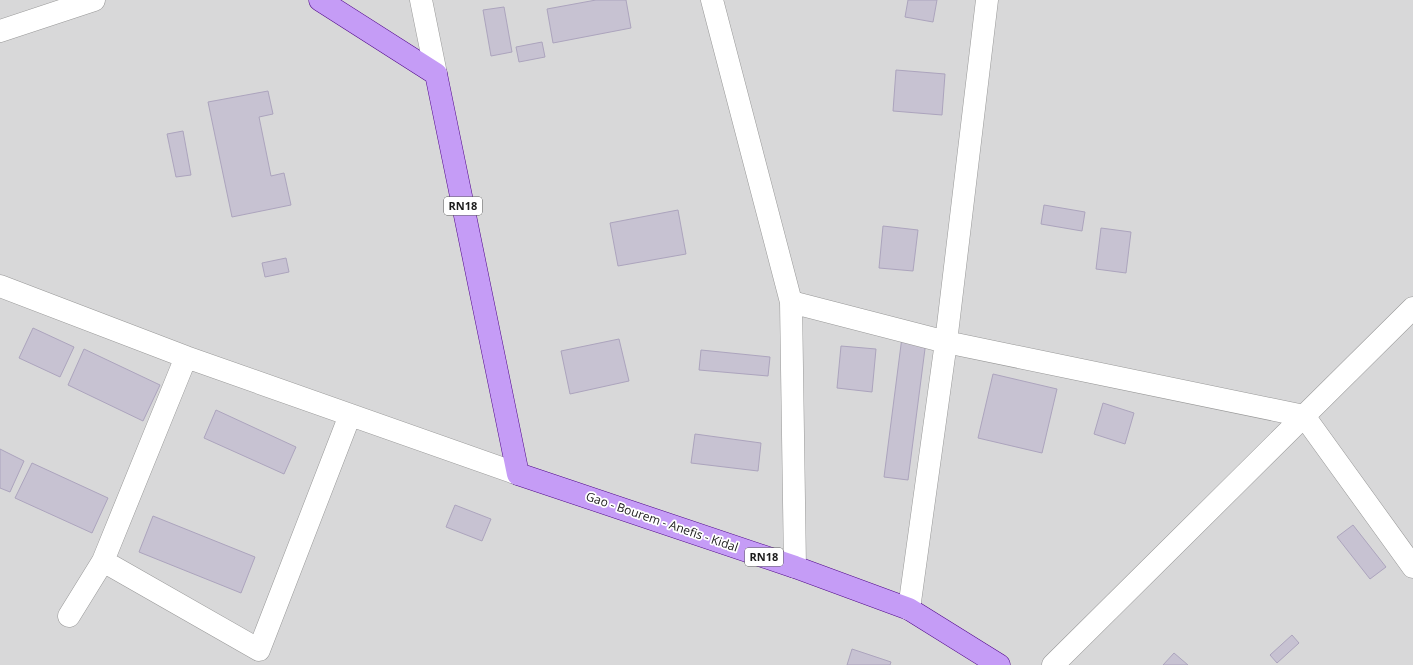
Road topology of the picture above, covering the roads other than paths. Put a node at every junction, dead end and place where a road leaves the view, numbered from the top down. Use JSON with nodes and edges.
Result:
{"nodes":[{"id":1,"x":94,"y":0,"type":"edge"},
{"id":2,"x":320,"y":0,"type":"edge"},
{"id":3,"x":421,"y":0,"type":"edge"},
{"id":4,"x":712,"y":0,"type":"edge"},
{"id":5,"x":987,"y":0,"type":"edge"},
{"id":6,"x":0,"y":31,"type":"edge"},
{"id":7,"x":436,"y":74,"type":"junction"},
{"id":8,"x":0,"y":286,"type":"edge"},
{"id":9,"x":790,"y":302,"type":"junction"},
{"id":10,"x":1413,"y":308,"type":"edge"},
{"id":11,"x":946,"y":342,"type":"junction"},
{"id":12,"x":186,"y":357,"type":"junction"},
{"id":13,"x":350,"y":415,"type":"junction"},
{"id":14,"x":1304,"y":416,"type":"junction"},
{"id":15,"x":518,"y":474,"type":"junction"},
{"id":16,"x":103,"y":561,"type":"junction"},
{"id":17,"x":795,"y":567,"type":"junction"},
{"id":18,"x":1413,"y":568,"type":"edge"},
{"id":19,"x":909,"y":609,"type":"junction"},
{"id":20,"x":69,"y":616,"type":"dead end"},
{"id":21,"x":999,"y":665,"type":"edge"},
{"id":22,"x":1053,"y":665,"type":"edge"}],
"edges":[{"from":1,"to":6,"type":"street"},
{"from":2,"to":7,"type":"main road"},
{"from":3,"to":7,"type":"street"},
{"from":4,"to":9,"type":"street"},
{"from":5,"to":11,"type":"street"},
{"from":7,"to":15,"type":"main road","number":"RN18"},
{"from":8,"to":12,"type":"street"},
{"from":9,"to":11,"type":"street"},
{"from":9,"to":17,"type":"street"},
{"from":10,"to":14,"type":"street"},
{"from":11,"to":14,"type":"street"},
{"from":11,"to":19,"type":"street"},
{"from":12,"to":13,"type":"street"},
{"from":12,"to":16,"type":"street"},
{"from":13,"to":15,"type":"street"},
{"from":13,"to":16,"type":"street"},
{"from":14,"to":18,"type":"street"},
{"from":14,"to":22,"type":"street"},
{"from":15,"to":17,"type":"main road","name":"Gao - Bourem - Anefis - Kidal","number":"RN18"},
{"from":16,"to":20,"type":"street"},
{"from":17,"to":19,"type":"main road","name":"Gao - Bourem - Anefis - Kidal","number":"RN18"},
{"from":19,"to":21,"type":"main road","name":"Gao - Bourem - Anefis - Kidal","number":"RN18"}]}
